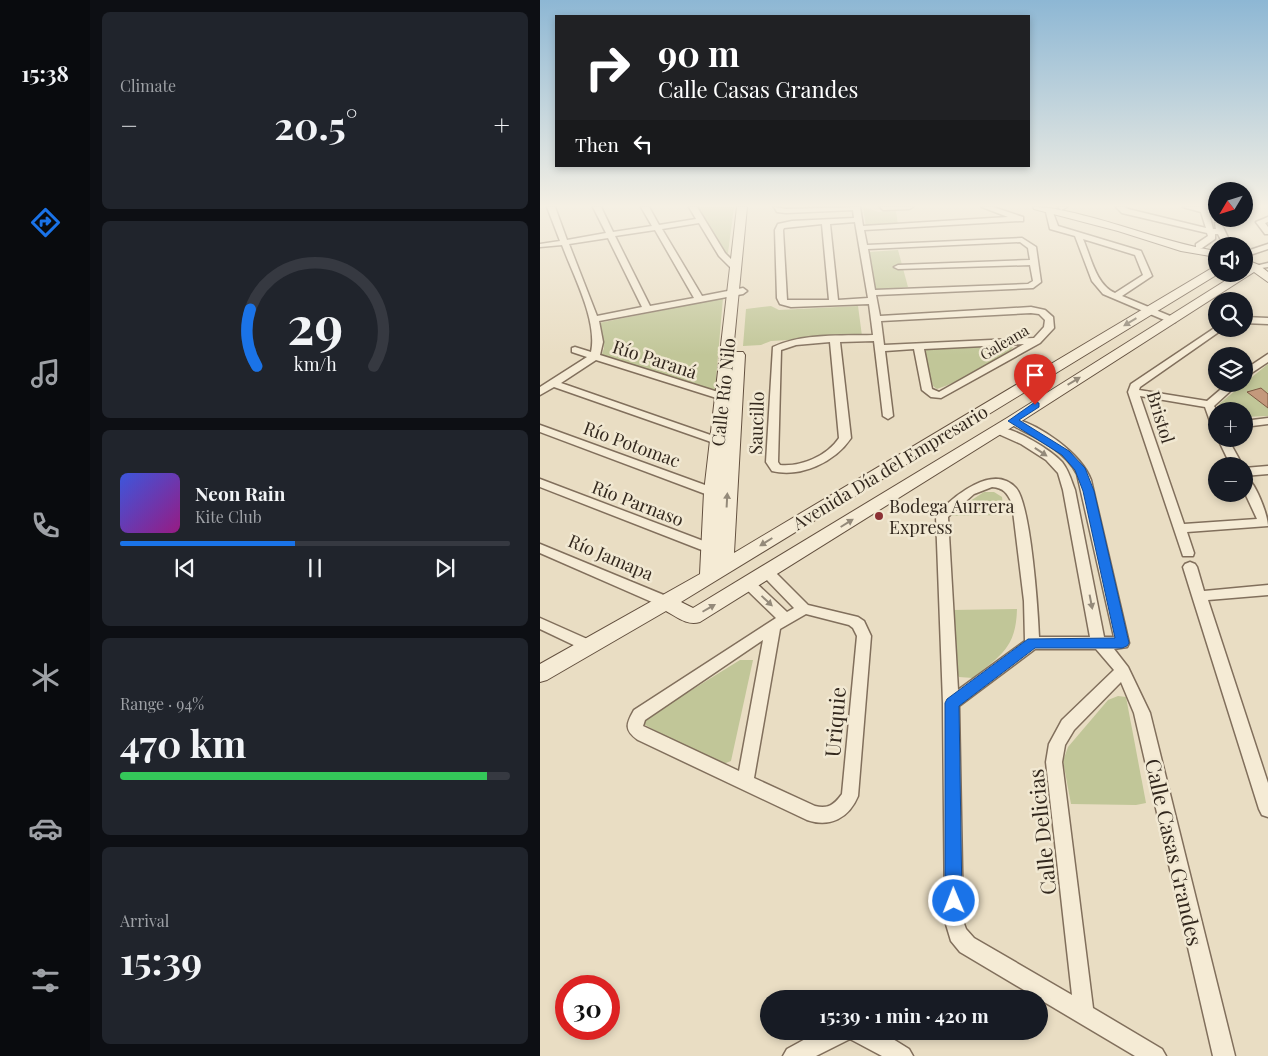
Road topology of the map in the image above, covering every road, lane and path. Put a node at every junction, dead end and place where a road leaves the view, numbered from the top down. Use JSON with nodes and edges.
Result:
{"nodes":[{"id":1,"x":569,"y":256,"type":"edge"},
{"id":2,"x":621,"y":256,"type":"edge"},
{"id":3,"x":673,"y":256,"type":"edge"},
{"id":4,"x":724,"y":256,"type":"edge"},
{"id":5,"x":737,"y":256,"type":"edge"},
{"id":6,"x":743,"y":256,"type":"edge"},
{"id":7,"x":780,"y":256,"type":"edge"},
{"id":8,"x":829,"y":256,"type":"edge"},
{"id":9,"x":865,"y":256,"type":"edge"},
{"id":10,"x":1033,"y":256,"type":"edge"},
{"id":11,"x":1086,"y":256,"type":"edge"},
{"id":12,"x":1139,"y":256,"type":"edge"},
{"id":13,"x":1034,"y":262,"type":"junction"},
{"id":14,"x":1253,"y":262,"type":"edge"},
{"id":15,"x":898,"y":267,"type":"dead end"},
{"id":16,"x":736,"y":268,"type":"junction"},
{"id":17,"x":1208,"y":275,"type":"edge"},
{"id":18,"x":1268,"y":278,"type":"edge"},
{"id":19,"x":1226,"y":282,"type":"edge"},
{"id":20,"x":738,"y":292,"type":"junction"},
{"id":21,"x":1118,"y":294,"type":"junction"},
{"id":22,"x":871,"y":297,"type":"junction"},
{"id":23,"x":699,"y":299,"type":"junction"},
{"id":24,"x":834,"y":302,"type":"junction"},
{"id":25,"x":1152,"y":308,"type":"junction"},
{"id":26,"x":647,"y":309,"type":"junction"},
{"id":27,"x":1176,"y":318,"type":"junction"},
{"id":28,"x":594,"y":319,"type":"junction"},
{"id":29,"x":876,"y":319,"type":"junction"},
{"id":30,"x":1253,"y":321,"type":"edge"},
{"id":31,"x":1266,"y":323,"type":"edge"},
{"id":32,"x":1208,"y":336,"type":"edge"},
{"id":33,"x":835,"y":340,"type":"junction"},
{"id":34,"x":1037,"y":341,"type":"junction"},
{"id":35,"x":879,"y":343,"type":"junction"},
{"id":36,"x":918,"y":345,"type":"junction"},
{"id":37,"x":574,"y":350,"type":"dead end"},
{"id":38,"x":594,"y":356,"type":"junction"},
{"id":39,"x":1268,"y":357,"type":"edge"},
{"id":40,"x":1253,"y":368,"type":"edge"},
{"id":41,"x":554,"y":384,"type":"junction"},
{"id":42,"x":1023,"y":385,"type":"junction"},
{"id":43,"x":540,"y":392,"type":"edge"},
{"id":44,"x":1134,"y":392,"type":"junction"},
{"id":45,"x":1224,"y":392,"type":"edge"},
{"id":46,"x":1047,"y":397,"type":"junction"},
{"id":47,"x":728,"y":399,"type":"junction"},
{"id":48,"x":1212,"y":402,"type":"edge"},
{"id":49,"x":1208,"y":405,"type":"edge"},
{"id":50,"x":888,"y":416,"type":"dead end"},
{"id":51,"x":1012,"y":421,"type":"junction"},
{"id":52,"x":1268,"y":421,"type":"edge"},
{"id":53,"x":1253,"y":423,"type":"edge"},
{"id":54,"x":540,"y":428,"type":"edge"},
{"id":55,"x":998,"y":430,"type":"junction"},
{"id":56,"x":718,"y":441,"type":"junction"},
{"id":57,"x":1268,"y":470,"type":"edge"},
{"id":58,"x":1253,"y":471,"type":"edge"},
{"id":59,"x":540,"y":483,"type":"edge"},
{"id":60,"x":1069,"y":490,"type":"junction"},
{"id":61,"x":1088,"y":491,"type":"junction"},
{"id":62,"x":712,"y":492,"type":"junction"},
{"id":63,"x":1253,"y":497,"type":"edge"},
{"id":64,"x":1266,"y":522,"type":"edge"},
{"id":65,"x":1180,"y":528,"type":"junction"},
{"id":66,"x":540,"y":548,"type":"edge"},
{"id":67,"x":720,"y":556,"type":"junction"},
{"id":68,"x":768,"y":573,"type":"junction"},
{"id":69,"x":749,"y":584,"type":"junction"},
{"id":70,"x":1268,"y":590,"type":"edge"},
{"id":71,"x":1199,"y":596,"type":"junction"},
{"id":72,"x":666,"y":602,"type":"junction"},
{"id":73,"x":804,"y":609,"type":"junction"},
{"id":74,"x":779,"y":622,"type":"junction"},
{"id":75,"x":540,"y":623,"type":"edge"},
{"id":76,"x":1098,"y":642,"type":"junction"},
{"id":77,"x":1032,"y":643,"type":"junction"},
{"id":78,"x":590,"y":646,"type":"junction"},
{"id":79,"x":1117,"y":648,"type":"junction"},
{"id":80,"x":1123,"y":671,"type":"junction"},
{"id":81,"x":540,"y":674,"type":"edge"},
{"id":82,"x":952,"y":703,"type":"junction"},
{"id":83,"x":745,"y":781,"type":"junction"},
{"id":84,"x":1268,"y":809,"type":"edge"},
{"id":85,"x":1084,"y":1015,"type":"junction"},
{"id":86,"x":825,"y":1040,"type":"edge"},
{"id":87,"x":875,"y":1040,"type":"edge"},
{"id":88,"x":794,"y":1056,"type":"edge"},
{"id":89,"x":902,"y":1056,"type":"edge"},
{"id":90,"x":1155,"y":1056,"type":"edge"},
{"id":91,"x":1224,"y":1056,"type":"edge"}],
"edges":[{"from":1,"to":28,"type":"street"},
{"from":2,"to":26,"type":"street"},
{"from":3,"to":23,"type":"street"},
{"from":4,"to":16,"type":"street"},
{"from":5,"to":16,"type":"street","name":"Calle Río Nilo"},
{"from":6,"to":20,"type":"street","name":"Calle Río Nilo"},
{"from":7,"to":24,"type":"street"},
{"from":8,"to":24,"type":"street"},
{"from":9,"to":22,"type":"street"},
{"from":10,"to":13,"type":"street"},
{"from":11,"to":21,"type":"street"},
{"from":12,"to":21,"type":"street"},
{"from":13,"to":15,"type":"street"},
{"from":13,"to":22,"type":"street"},
{"from":14,"to":18,"type":"street"},
{"from":16,"to":20,"type":"street","name":"Calle Río Nilo"},
{"from":17,"to":25,"type":"street","name":"Avenida Día del Empresario"},
{"from":19,"to":27,"type":"street","name":"Avenida Día del Empresario"},
{"from":20,"to":23,"type":"street"},
{"from":20,"to":47,"type":"street","name":"Calle Río Nilo"},
{"from":21,"to":25,"type":"street"},
{"from":22,"to":24,"type":"street"},
{"from":22,"to":29,"type":"street"},
{"from":23,"to":26,"type":"street"},
{"from":25,"to":27,"type":"street"},
{"from":25,"to":42,"type":"street","name":"Avenida Día del Empresario","one_way":true},
{"from":26,"to":28,"type":"street"},
{"from":46,"to":27,"type":"street","name":"Avenida Día del Empresario","one_way":true},
{"from":28,"to":38,"type":"street"},
{"from":29,"to":34,"type":"street","name":"Galeana"},
{"from":29,"to":35,"type":"street"},
{"from":30,"to":31,"type":"street"},
{"from":32,"to":44,"type":"street","name":"Bristol"},
{"from":33,"to":33,"type":"street","name":"Saucillo"},
{"from":33,"to":35,"type":"street","name":"Saucillo"},
{"from":34,"to":36,"type":"street","name":"Saucillo"},
{"from":34,"to":36,"type":"street","name":"Galeana"},
{"from":35,"to":36,"type":"street","name":"Saucillo"},
{"from":35,"to":50,"type":"street"},
{"from":37,"to":38,"type":"street","name":"Río Paraná"},
{"from":38,"to":41,"type":"street"},
{"from":38,"to":47,"type":"street","name":"Río Paraná"},
{"from":39,"to":40,"type":"street"},
{"from":41,"to":43,"type":"street"},
{"from":41,"to":56,"type":"street"},
{"from":42,"to":46,"type":"street"},
{"from":42,"to":67,"type":"street","name":"Avenida Día del Empresario","one_way":true},
{"from":44,"to":49,"type":"street"},
{"from":44,"to":65,"type":"street","name":"Bristol"},
{"from":45,"to":48,"type":"street"},
{"from":46,"to":51,"type":"street","name":"Avenida Día del Empresario"},
{"from":47,"to":56,"type":"street","name":"Calle Río Nilo"},
{"from":67,"to":47,"type":"street","name":"Calle Río Nilo","one_way":true},
{"from":51,"to":55,"type":"street","name":"Avenida Día del Empresario"},
{"from":51,"to":61,"type":"street","name":"Calle Casas Grandes"},
{"from":52,"to":53,"type":"street"},
{"from":54,"to":62,"type":"street","name":"Río Potomac"},
{"from":55,"to":60,"type":"street","one_way":true},
{"from":68,"to":55,"type":"street","name":"Avenida Día del Empresario","one_way":true},
{"from":56,"to":62,"type":"street","name":"Calle Río Nilo"},
{"from":57,"to":58,"type":"street"},
{"from":59,"to":67,"type":"street","name":"Río Parnaso"},
{"from":60,"to":61,"type":"street"},
{"from":60,"to":76,"type":"street","one_way":true},
{"from":61,"to":79,"type":"street","name":"Calle Casas Grandes"},
{"from":62,"to":67,"type":"street","name":"Calle Río Nilo"},
{"from":63,"to":64,"type":"street"},
{"from":64,"to":65,"type":"street"},
{"from":65,"to":71,"type":"street","name":"Bristol"},
{"from":66,"to":72,"type":"street","name":"Río Jamapa"},
{"from":67,"to":72,"type":"street","name":"Avenida Día del Empresario"},
{"from":68,"to":69,"type":"street","name":"Avenida Día del Empresario"},
{"from":68,"to":73,"type":"street"},
{"from":72,"to":69,"type":"street","name":"Avenida Día del Empresario","one_way":true},
{"from":69,"to":74,"type":"street","one_way":true},
{"from":70,"to":71,"type":"street"},
{"from":71,"to":84,"type":"street","name":"Bristol"},
{"from":72,"to":78,"type":"street","name":"Avenida Día del Empresario"},
{"from":73,"to":74,"type":"street","name":"Uriquie"},
{"from":73,"to":83,"type":"street","name":"Uriquie"},
{"from":74,"to":83,"type":"street"},
{"from":74,"to":83,"type":"street","name":"Uriquie"},
{"from":75,"to":78,"type":"street"},
{"from":76,"to":77,"type":"street"},
{"from":76,"to":79,"type":"street","name":"Calle Casas Grandes"},
{"from":77,"to":82,"type":"street"},
{"from":77,"to":82,"type":"street"},
{"from":78,"to":81,"type":"street","name":"Avenida Día del Empresario"},
{"from":79,"to":80,"type":"street","name":"Calle Casas Grandes"},
{"from":80,"to":85,"type":"street","name":"Calle Delicias"},
{"from":80,"to":91,"type":"street","name":"Calle Casas Grandes"},
{"from":82,"to":85,"type":"street"},
{"from":85,"to":90,"type":"street"},
{"from":86,"to":88,"type":"street"},
{"from":87,"to":89,"type":"street"}]}
